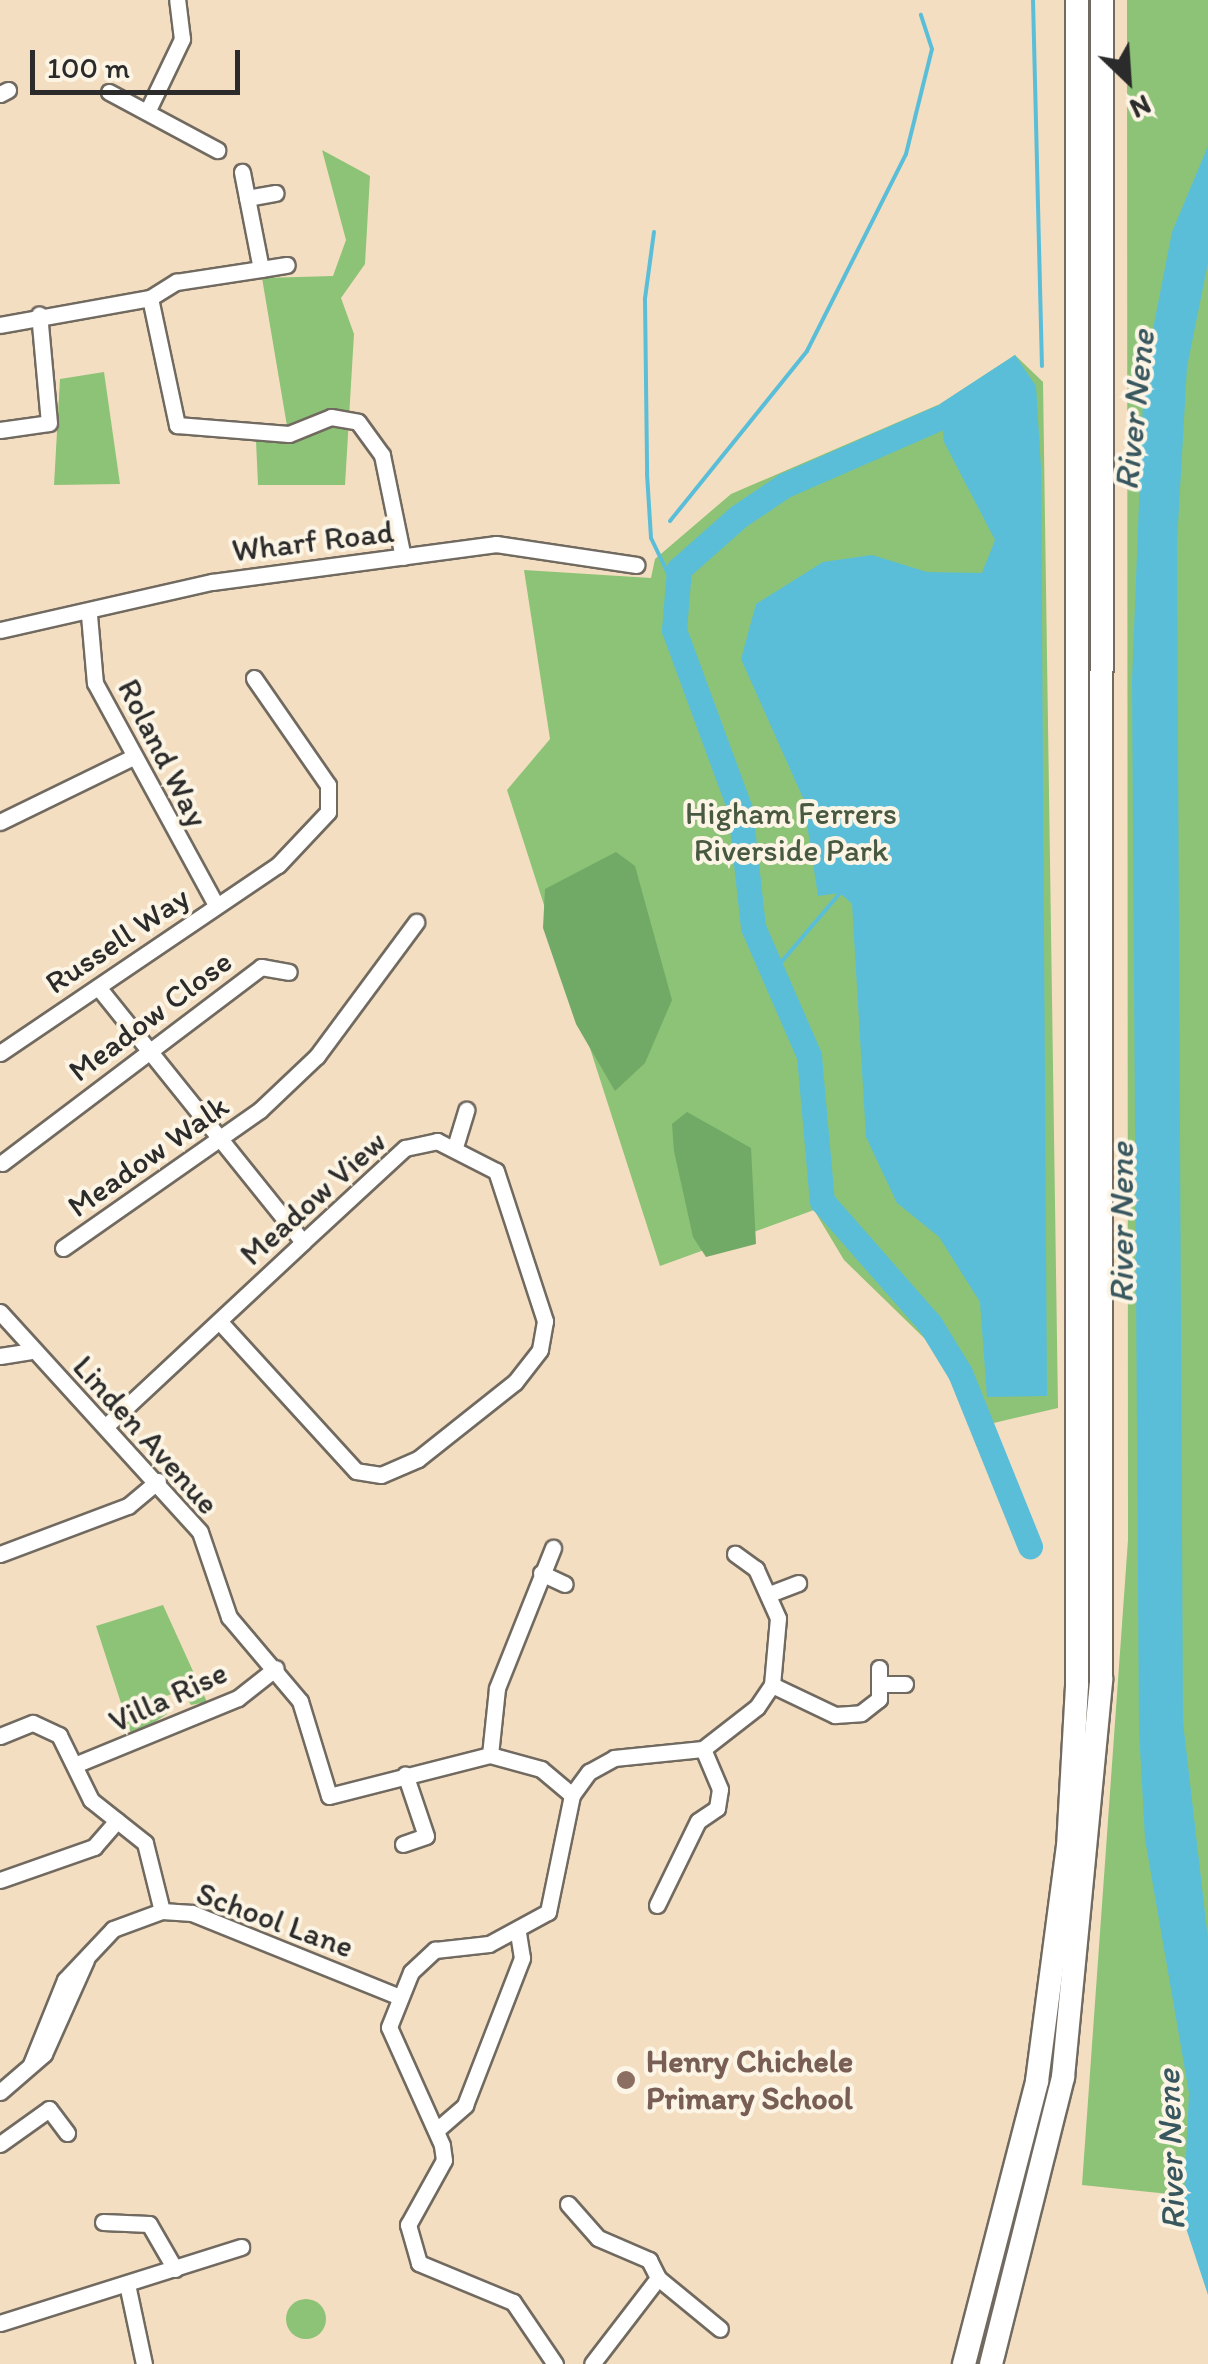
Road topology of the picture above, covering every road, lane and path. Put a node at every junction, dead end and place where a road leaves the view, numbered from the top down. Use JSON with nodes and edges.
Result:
{"nodes":[{"id":1,"x":177,"y":0,"type":"edge"},
{"id":2,"x":1077,"y":0,"type":"edge"},
{"id":3,"x":1102,"y":0,"type":"edge"},
{"id":4,"x":109,"y":92,"type":"dead end"},
{"id":5,"x":148,"y":110,"type":"junction"},
{"id":6,"x":218,"y":150,"type":"dead end"},
{"id":7,"x":242,"y":172,"type":"dead end"},
{"id":8,"x":276,"y":193,"type":"dead end"},
{"id":9,"x":246,"y":198,"type":"junction"},
{"id":10,"x":287,"y":265,"type":"dead end"},
{"id":11,"x":260,"y":269,"type":"junction"},
{"id":12,"x":150,"y":298,"type":"junction"},
{"id":13,"x":39,"y":314,"type":"junction"},
{"id":14,"x":0,"y":325,"type":"edge"},
{"id":15,"x":0,"y":430,"type":"edge"},
{"id":16,"x":403,"y":557,"type":"junction"},
{"id":17,"x":636,"y":564,"type":"dead end"},
{"id":18,"x":89,"y":615,"type":"junction"},
{"id":19,"x":0,"y":630,"type":"edge"},
{"id":20,"x":254,"y":678,"type":"dead end"},
{"id":21,"x":133,"y":757,"type":"junction"},
{"id":22,"x":0,"y":822,"type":"edge"},
{"id":23,"x":216,"y":905,"type":"junction"},
{"id":24,"x":416,"y":922,"type":"dead end"},
{"id":25,"x":288,"y":972,"type":"dead end"},
{"id":26,"x":98,"y":987,"type":"junction"},
{"id":27,"x":0,"y":1053,"type":"edge"},
{"id":28,"x":150,"y":1058,"type":"junction"},
{"id":29,"x":466,"y":1110,"type":"dead end"},
{"id":30,"x":220,"y":1146,"type":"junction"},
{"id":31,"x":455,"y":1147,"type":"junction"},
{"id":32,"x":2,"y":1163,"type":"edge"},
{"id":33,"x":303,"y":1242,"type":"junction"},
{"id":34,"x":63,"y":1248,"type":"dead end"},
{"id":35,"x":0,"y":1312,"type":"edge"},
{"id":36,"x":218,"y":1321,"type":"junction"},
{"id":37,"x":30,"y":1351,"type":"junction"},
{"id":38,"x":0,"y":1356,"type":"edge"},
{"id":39,"x":106,"y":1426,"type":"junction"},
{"id":40,"x":158,"y":1480,"type":"junction"},
{"id":41,"x":553,"y":1548,"type":"dead end"},
{"id":42,"x":0,"y":1554,"type":"edge"},
{"id":43,"x":734,"y":1554,"type":"dead end"},
{"id":44,"x":541,"y":1573,"type":"junction"},
{"id":45,"x":798,"y":1583,"type":"dead end"},
{"id":46,"x":566,"y":1584,"type":"dead end"},
{"id":47,"x":772,"y":1592,"type":"junction"},
{"id":48,"x":276,"y":1668,"type":"junction"},
{"id":49,"x":904,"y":1684,"type":"dead end"},
{"id":50,"x":772,"y":1685,"type":"junction"},
{"id":51,"x":0,"y":1736,"type":"edge"},
{"id":52,"x":703,"y":1749,"type":"junction"},
{"id":53,"x":490,"y":1755,"type":"junction"},
{"id":54,"x":77,"y":1764,"type":"junction"},
{"id":55,"x":406,"y":1774,"type":"junction"},
{"id":56,"x":572,"y":1795,"type":"junction"},
{"id":57,"x":117,"y":1821,"type":"junction"},
{"id":58,"x":403,"y":1844,"type":"dead end"},
{"id":59,"x":0,"y":1880,"type":"edge"},
{"id":60,"x":658,"y":1905,"type":"dead end"},
{"id":61,"x":162,"y":1911,"type":"junction"},
{"id":62,"x":518,"y":1933,"type":"junction"},
{"id":63,"x":397,"y":1996,"type":"junction"},
{"id":64,"x":0,"y":2092,"type":"edge"},
{"id":65,"x":439,"y":2128,"type":"junction"},
{"id":66,"x":66,"y":2133,"type":"dead end"},
{"id":67,"x":0,"y":2144,"type":"edge"},
{"id":68,"x":568,"y":2204,"type":"dead end"},
{"id":69,"x":103,"y":2222,"type":"dead end"},
{"id":70,"x":241,"y":2247,"type":"dead end"},
{"id":71,"x":175,"y":2269,"type":"junction"},
{"id":72,"x":658,"y":2278,"type":"junction"},
{"id":73,"x":127,"y":2284,"type":"junction"},
{"id":74,"x":0,"y":2323,"type":"edge"},
{"id":75,"x":720,"y":2329,"type":"dead end"},
{"id":76,"x":144,"y":2364,"type":"edge"},
{"id":77,"x":555,"y":2364,"type":"edge"},
{"id":78,"x":592,"y":2364,"type":"edge"},
{"id":79,"x":964,"y":2364,"type":"edge"},
{"id":80,"x":990,"y":2364,"type":"edge"}],
"edges":[{"from":1,"to":5,"type":"street"},
{"from":2,"to":79,"type":"highway"},
{"from":3,"to":80,"type":"highway"},
{"from":4,"to":5,"type":"street"},
{"from":5,"to":6,"type":"street"},
{"from":7,"to":9,"type":"street"},
{"from":8,"to":9,"type":"street"},
{"from":9,"to":11,"type":"street"},
{"from":10,"to":11,"type":"street"},
{"from":11,"to":12,"type":"street"},
{"from":12,"to":13,"type":"street"},
{"from":12,"to":16,"type":"street"},
{"from":13,"to":14,"type":"street"},
{"from":13,"to":15,"type":"street"},
{"from":16,"to":17,"type":"street","name":"Wharf Road"},
{"from":16,"to":18,"type":"street","name":"Wharf Road"},
{"from":18,"to":19,"type":"street","name":"Wharf Road"},
{"from":18,"to":21,"type":"street","name":"Roland Way"},
{"from":20,"to":23,"type":"street","name":"Russell Way"},
{"from":21,"to":22,"type":"street"},
{"from":21,"to":23,"type":"street","name":"Roland Way"},
{"from":23,"to":26,"type":"street","name":"Russell Way"},
{"from":24,"to":30,"type":"street","name":"Meadow Walk"},
{"from":25,"to":28,"type":"street","name":"Meadow Close"},
{"from":26,"to":27,"type":"street","name":"Russell Way"},
{"from":26,"to":28,"type":"street"},
{"from":28,"to":30,"type":"street"},
{"from":28,"to":32,"type":"street","name":"Meadow Close"},
{"from":29,"to":31,"type":"street"},
{"from":30,"to":33,"type":"street"},
{"from":30,"to":34,"type":"street","name":"Meadow Walk"},
{"from":31,"to":33,"type":"street","name":"Meadow View"},
{"from":31,"to":36,"type":"street"},
{"from":33,"to":36,"type":"street","name":"Meadow View"},
{"from":35,"to":37,"type":"street","name":"Linden Avenue"},
{"from":36,"to":39,"type":"street","name":"Meadow View"},
{"from":37,"to":38,"type":"street"},
{"from":37,"to":39,"type":"street","name":"Linden Avenue"},
{"from":39,"to":40,"type":"street","name":"Linden Avenue"},
{"from":40,"to":42,"type":"street"},
{"from":40,"to":48,"type":"street","name":"Linden Avenue"},
{"from":41,"to":44,"type":"street"},
{"from":43,"to":47,"type":"street"},
{"from":44,"to":46,"type":"street"},
{"from":44,"to":53,"type":"street"},
{"from":45,"to":47,"type":"street"},
{"from":47,"to":50,"type":"street"},
{"from":48,"to":54,"type":"street","name":"Villa Rise"},
{"from":48,"to":55,"type":"street","name":"Linden Avenue"},
{"from":49,"to":50,"type":"street"},
{"from":50,"to":52,"type":"street"},
{"from":51,"to":54,"type":"street"},
{"from":52,"to":56,"type":"street"},
{"from":52,"to":60,"type":"street"},
{"from":53,"to":55,"type":"street","name":"Linden Avenue"},
{"from":53,"to":56,"type":"street","name":"Linden Avenue"},
{"from":54,"to":57,"type":"street"},
{"from":55,"to":58,"type":"street"},
{"from":56,"to":62,"type":"street"},
{"from":57,"to":59,"type":"street"},
{"from":57,"to":61,"type":"street"},
{"from":61,"to":63,"type":"street","name":"School Lane"},
{"from":61,"to":64,"type":"street","name":"School Lane"},
{"from":62,"to":63,"type":"street"},
{"from":62,"to":65,"type":"street"},
{"from":63,"to":65,"type":"street"},
{"from":65,"to":77,"type":"street"},
{"from":66,"to":67,"type":"street"},
{"from":68,"to":72,"type":"street"},
{"from":69,"to":71,"type":"street"},
{"from":70,"to":71,"type":"street"},
{"from":71,"to":73,"type":"street"},
{"from":72,"to":75,"type":"street"},
{"from":72,"to":78,"type":"street"},
{"from":73,"to":74,"type":"street"},
{"from":73,"to":76,"type":"street"}]}
